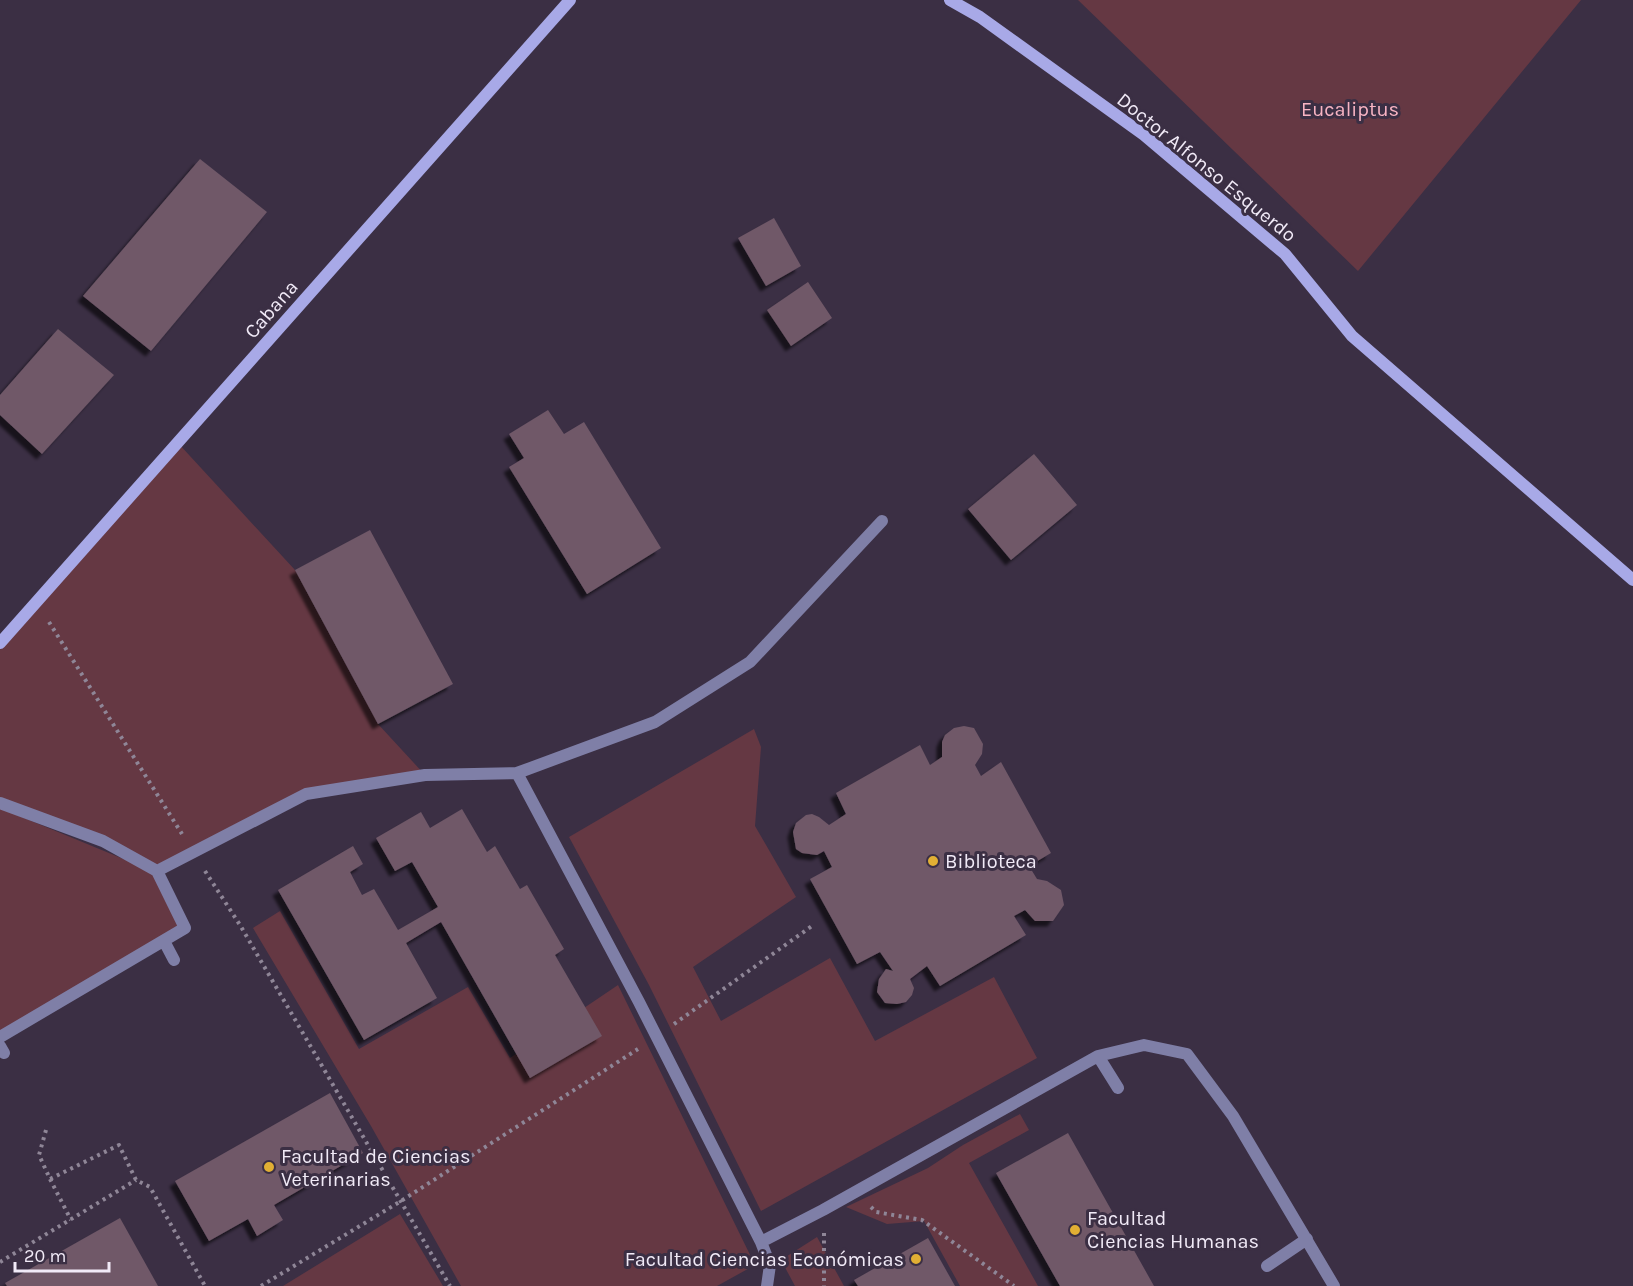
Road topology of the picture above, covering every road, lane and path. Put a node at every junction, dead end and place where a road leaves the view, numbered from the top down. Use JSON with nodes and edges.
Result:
{"nodes":[{"id":1,"x":570,"y":0,"type":"edge"},
{"id":2,"x":950,"y":0,"type":"edge"},
{"id":3,"x":882,"y":521,"type":"dead end"},
{"id":4,"x":1633,"y":580,"type":"edge"},
{"id":5,"x":36,"y":602,"type":"junction"},
{"id":6,"x":0,"y":643,"type":"edge"},
{"id":7,"x":517,"y":773,"type":"junction"},
{"id":8,"x":0,"y":803,"type":"edge"},
{"id":9,"x":193,"y":852,"type":"junction"},
{"id":10,"x":157,"y":871,"type":"junction"},
{"id":11,"x":812,"y":926,"type":"dead end"},
{"id":12,"x":164,"y":941,"type":"junction"},
{"id":13,"x":174,"y":960,"type":"dead end"},
{"id":14,"x":0,"y":1037,"type":"edge"},
{"id":15,"x":656,"y":1037,"type":"junction"},
{"id":16,"x":1098,"y":1056,"type":"junction"},
{"id":17,"x":1118,"y":1088,"type":"dead end"},
{"id":18,"x":46,"y":1130,"type":"dead end"},
{"id":19,"x":50,"y":1179,"type":"junction"},
{"id":20,"x":136,"y":1180,"type":"junction"},
{"id":21,"x":855,"y":1192,"type":"junction"},
{"id":22,"x":401,"y":1201,"type":"junction"},
{"id":23,"x":823,"y":1210,"type":"junction"},
{"id":24,"x":71,"y":1220,"type":"junction"},
{"id":25,"x":1307,"y":1239,"type":"junction"},
{"id":26,"x":761,"y":1242,"type":"junction"},
{"id":27,"x":0,"y":1262,"type":"edge"},
{"id":28,"x":1267,"y":1266,"type":"dead end"},
{"id":29,"x":205,"y":1286,"type":"edge"},
{"id":30,"x":261,"y":1286,"type":"edge"},
{"id":31,"x":450,"y":1286,"type":"edge"},
{"id":32,"x":767,"y":1286,"type":"edge"},
{"id":33,"x":824,"y":1286,"type":"edge"},
{"id":34,"x":1014,"y":1286,"type":"edge"},
{"id":35,"x":1334,"y":1286,"type":"edge"}],
"edges":[{"from":1,"to":5,"type":"street","name":"Cabana"},
{"from":2,"to":4,"type":"street","name":"Doctor Alfonso Esquerdo"},
{"from":3,"to":7,"type":"lane"},
{"from":5,"to":6,"type":"street","name":"Cabana"},
{"from":5,"to":9,"type":"path"},
{"from":7,"to":9,"type":"lane"},
{"from":7,"to":15,"type":"lane"},
{"from":8,"to":10,"type":"lane"},
{"from":9,"to":10,"type":"lane"},
{"from":9,"to":22,"type":"path"},
{"from":10,"to":12,"type":"lane"},
{"from":11,"to":15,"type":"path"},
{"from":12,"to":13,"type":"lane"},
{"from":12,"to":14,"type":"lane"},
{"from":15,"to":22,"type":"path"},
{"from":15,"to":26,"type":"lane"},
{"from":16,"to":17,"type":"lane"},
{"from":16,"to":21,"type":"lane"},
{"from":16,"to":25,"type":"lane"},
{"from":18,"to":19,"type":"path"},
{"from":19,"to":20,"type":"path"},
{"from":19,"to":24,"type":"path"},
{"from":20,"to":24,"type":"path"},
{"from":20,"to":29,"type":"path"},
{"from":21,"to":23,"type":"lane"},
{"from":21,"to":34,"type":"path"},
{"from":22,"to":30,"type":"path"},
{"from":22,"to":31,"type":"path"},
{"from":23,"to":26,"type":"lane"},
{"from":23,"to":33,"type":"path"},
{"from":24,"to":27,"type":"path"},
{"from":25,"to":28,"type":"lane"},
{"from":25,"to":35,"type":"lane"},
{"from":26,"to":32,"type":"lane"}]}
